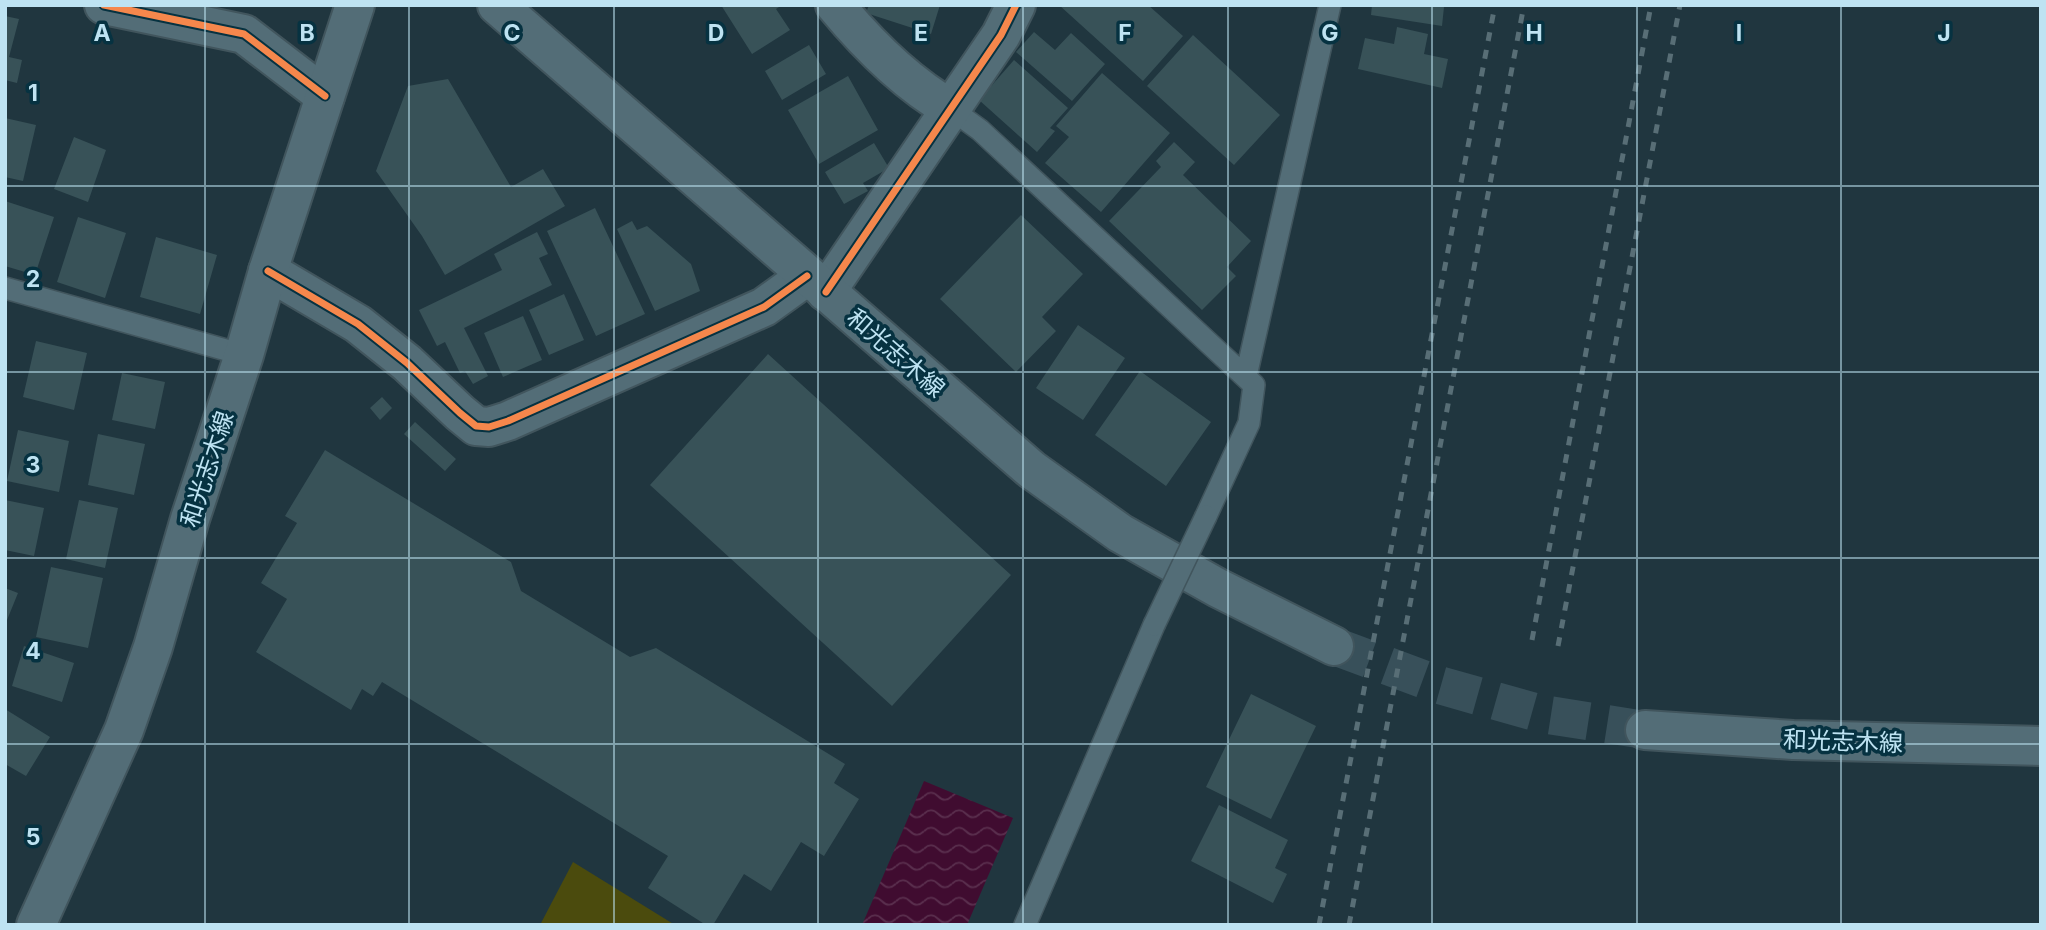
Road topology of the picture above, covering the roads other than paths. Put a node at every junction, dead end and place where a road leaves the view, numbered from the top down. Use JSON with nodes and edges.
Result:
{"nodes":[{"id":1,"x":104,"y":5,"type":"edge"},
{"id":2,"x":355,"y":5,"type":"edge"},
{"id":3,"x":497,"y":5,"type":"edge"},
{"id":4,"x":835,"y":5,"type":"edge"},
{"id":5,"x":1016,"y":5,"type":"edge"},
{"id":6,"x":1330,"y":5,"type":"edge"},
{"id":7,"x":246,"y":20,"type":"edge"},
{"id":8,"x":326,"y":96,"type":"junction"},
{"id":9,"x":951,"y":109,"type":"junction"},
{"id":10,"x":268,"y":271,"type":"junction"},
{"id":11,"x":816,"y":284,"type":"junction"},
{"id":12,"x":7,"y":293,"type":"edge"},
{"id":13,"x":244,"y":355,"type":"junction"},
{"id":14,"x":1246,"y":376,"type":"junction"},
{"id":15,"x":1334,"y":646,"type":"tunnel mouth"},
{"id":16,"x":1645,"y":730,"type":"tunnel mouth"},
{"id":17,"x":2041,"y":746,"type":"edge"},
{"id":18,"x":36,"y":925,"type":"edge"},
{"id":19,"x":1026,"y":925,"type":"edge"}],
"edges":[{"from":1,"to":7,"type":"main road"},
{"from":2,"to":8,"type":"main road","name":"和光志木線"},
{"from":3,"to":11,"type":"main road","name":"和光志木線"},
{"from":4,"to":9,"type":"main road"},
{"from":5,"to":9,"type":"main road"},
{"from":6,"to":14,"type":"lane"},
{"from":7,"to":8,"type":"main road"},
{"from":8,"to":10,"type":"main road","name":"和光志木線"},
{"from":9,"to":11,"type":"main road"},
{"from":9,"to":14,"type":"lane"},
{"from":10,"to":11,"type":"main road"},
{"from":10,"to":13,"type":"main road","name":"和光志木線"},
{"from":11,"to":15,"type":"main road","name":"和光志木線"},
{"from":12,"to":13,"type":"lane"},
{"from":13,"to":18,"type":"main road","name":"和光志木線"},
{"from":14,"to":19,"type":"lane","bridge":true},
{"from":16,"to":17,"type":"main road","name":"和光志木線"}]}
